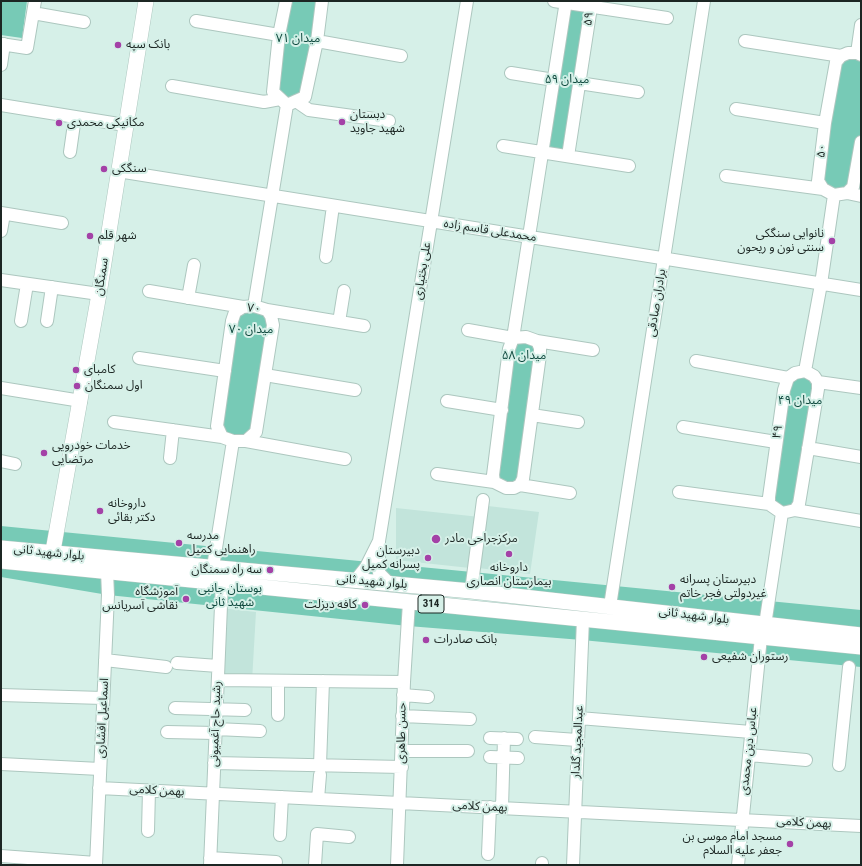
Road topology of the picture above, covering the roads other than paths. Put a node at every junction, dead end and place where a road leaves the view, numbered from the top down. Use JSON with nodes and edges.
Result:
{"nodes":[{"id":1,"x":35,"y":1,"type":"edge"},
{"id":2,"x":146,"y":1,"type":"edge"},
{"id":3,"x":286,"y":1,"type":"edge"},
{"id":4,"x":322,"y":1,"type":"edge"},
{"id":5,"x":467,"y":1,"type":"edge"},
{"id":6,"x":704,"y":1,"type":"edge"},
{"id":7,"x":562,"y":2,"type":"edge"},
{"id":8,"x":591,"y":7,"type":"junction"},
{"id":9,"x":33,"y":14,"type":"junction"},
{"id":10,"x":667,"y":18,"type":"dead end"},
{"id":11,"x":196,"y":21,"type":"dead end"},
{"id":12,"x":84,"y":22,"type":"dead end"},
{"id":13,"x":861,"y":24,"type":"edge"},
{"id":14,"x":279,"y":34,"type":"junction"},
{"id":15,"x":318,"y":41,"type":"junction"},
{"id":16,"x":745,"y":41,"type":"dead end"},
{"id":17,"x":3,"y":44,"type":"edge"},
{"id":18,"x":859,"y":54,"type":"edge"},
{"id":19,"x":401,"y":56,"type":"dead end"},
{"id":20,"x":841,"y":56,"type":"junction"},
{"id":21,"x":1,"y":65,"type":"edge"},
{"id":22,"x":511,"y":73,"type":"dead end"},
{"id":23,"x":554,"y":80,"type":"junction"},
{"id":24,"x":579,"y":83,"type":"junction"},
{"id":25,"x":172,"y":86,"type":"dead end"},
{"id":26,"x":638,"y":92,"type":"dead end"},
{"id":27,"x":288,"y":102,"type":"junction"},
{"id":28,"x":1,"y":105,"type":"edge"},
{"id":29,"x":736,"y":109,"type":"dead end"},
{"id":30,"x":75,"y":117,"type":"junction"},
{"id":31,"x":389,"y":121,"type":"dead end"},
{"id":32,"x":825,"y":123,"type":"junction"},
{"id":33,"x":126,"y":125,"type":"junction"},
{"id":34,"x":861,"y":142,"type":"edge"},
{"id":35,"x":503,"y":146,"type":"dead end"},
{"id":36,"x":70,"y":152,"type":"dead end"},
{"id":37,"x":543,"y":152,"type":"junction"},
{"id":38,"x":568,"y":156,"type":"junction"},
{"id":39,"x":629,"y":166,"type":"dead end"},
{"id":40,"x":118,"y":171,"type":"junction"},
{"id":41,"x":726,"y":176,"type":"dead end"},
{"id":42,"x":828,"y":192,"type":"junction"},
{"id":43,"x":847,"y":193,"type":"junction"},
{"id":44,"x":273,"y":196,"type":"junction"},
{"id":45,"x":861,"y":196,"type":"edge"},
{"id":46,"x":333,"y":206,"type":"junction"},
{"id":47,"x":2,"y":214,"type":"edge"},
{"id":48,"x":431,"y":222,"type":"junction"},
{"id":49,"x":62,"y":223,"type":"dead end"},
{"id":50,"x":1,"y":231,"type":"edge"},
{"id":51,"x":528,"y":237,"type":"junction"},
{"id":52,"x":326,"y":257,"type":"dead end"},
{"id":53,"x":664,"y":259,"type":"junction"},
{"id":54,"x":194,"y":265,"type":"dead end"},
{"id":55,"x":1,"y":280,"type":"edge"},
{"id":56,"x":27,"y":284,"type":"junction"},
{"id":57,"x":821,"y":284,"type":"junction"},
{"id":58,"x":52,"y":287,"type":"junction"},
{"id":59,"x":861,"y":290,"type":"edge"},
{"id":60,"x":149,"y":291,"type":"dead end"},
{"id":61,"x":344,"y":291,"type":"dead end"},
{"id":62,"x":99,"y":294,"type":"junction"},
{"id":63,"x":188,"y":298,"type":"junction"},
{"id":64,"x":248,"y":306,"type":"junction"},
{"id":65,"x":267,"y":310,"type":"junction"},
{"id":66,"x":21,"y":321,"type":"dead end"},
{"id":67,"x":47,"y":321,"type":"dead end"},
{"id":68,"x":339,"y":322,"type":"junction"},
{"id":69,"x":364,"y":326,"type":"dead end"},
{"id":70,"x":468,"y":330,"type":"dead end"},
{"id":71,"x":513,"y":338,"type":"junction"},
{"id":72,"x":537,"y":341,"type":"junction"},
{"id":73,"x":593,"y":350,"type":"dead end"},
{"id":74,"x":139,"y":358,"type":"dead end"},
{"id":75,"x":696,"y":361,"type":"dead end"},
{"id":76,"x":225,"y":371,"type":"junction"},
{"id":77,"x":805,"y":371,"type":"junction"},
{"id":78,"x":265,"y":375,"type":"junction"},
{"id":79,"x":788,"y":378,"type":"junction"},
{"id":80,"x":818,"y":382,"type":"junction"},
{"id":81,"x":1,"y":388,"type":"edge"},
{"id":82,"x":861,"y":388,"type":"edge"},
{"id":83,"x":355,"y":390,"type":"dead end"},
{"id":84,"x":81,"y":401,"type":"junction"},
{"id":85,"x":447,"y":401,"type":"dead end"},
{"id":86,"x":502,"y":410,"type":"junction"},
{"id":87,"x":532,"y":415,"type":"junction"},
{"id":88,"x":114,"y":422,"type":"dead end"},
{"id":89,"x":578,"y":422,"type":"dead end"},
{"id":90,"x":683,"y":427,"type":"dead end"},
{"id":91,"x":173,"y":430,"type":"junction"},
{"id":92,"x":228,"y":439,"type":"junction"},
{"id":93,"x":246,"y":441,"type":"junction"},
{"id":94,"x":776,"y":442,"type":"junction"},
{"id":95,"x":808,"y":448,"type":"junction"},
{"id":96,"x":861,"y":457,"type":"edge"},
{"id":97,"x":170,"y":458,"type":"dead end"},
{"id":98,"x":345,"y":459,"type":"dead end"},
{"id":99,"x":1,"y":462,"type":"edge"},
{"id":100,"x":16,"y":464,"type":"dead end"},
{"id":101,"x":437,"y":474,"type":"dead end"},
{"id":102,"x":494,"y":482,"type":"junction"},
{"id":103,"x":520,"y":485,"type":"junction"},
{"id":104,"x":679,"y":492,"type":"dead end"},
{"id":105,"x":570,"y":493,"type":"dead end"},
{"id":106,"x":483,"y":500,"type":"dead end"},
{"id":107,"x":769,"y":504,"type":"junction"},
{"id":108,"x":796,"y":510,"type":"junction"},
{"id":109,"x":782,"y":513,"type":"junction"},
{"id":110,"x":861,"y":521,"type":"edge"},
{"id":111,"x":378,"y":541,"type":"junction"},
{"id":112,"x":1,"y":548,"type":"edge"},
{"id":113,"x":52,"y":560,"type":"junction"},
{"id":114,"x":1,"y":561,"type":"edge"},
{"id":115,"x":108,"y":565,"type":"junction"},
{"id":116,"x":213,"y":567,"type":"junction"},
{"id":117,"x":355,"y":581,"type":"junction"},
{"id":118,"x":222,"y":582,"type":"junction"},
{"id":119,"x":390,"y":584,"type":"junction"},
{"id":120,"x":410,"y":586,"type":"junction"},
{"id":121,"x":471,"y":591,"type":"junction"},
{"id":122,"x":409,"y":602,"type":"junction"},
{"id":123,"x":610,"y":606,"type":"junction"},
{"id":124,"x":583,"y":619,"type":"junction"},
{"id":125,"x":763,"y":631,"type":"junction"},
{"id":126,"x":861,"y":636,"type":"edge"},
{"id":127,"x":861,"y":647,"type":"edge"},
{"id":128,"x":105,"y":660,"type":"junction"},
{"id":129,"x":218,"y":666,"type":"junction"},
{"id":130,"x":849,"y":667,"type":"dead end"},
{"id":131,"x":218,"y":680,"type":"junction"},
{"id":132,"x":278,"y":681,"type":"junction"},
{"id":133,"x":323,"y":681,"type":"junction"},
{"id":134,"x":404,"y":682,"type":"junction"},
{"id":135,"x":1,"y":695,"type":"edge"},
{"id":136,"x":403,"y":695,"type":"junction"},
{"id":137,"x":428,"y":697,"type":"dead end"},
{"id":138,"x":104,"y":698,"type":"junction"},
{"id":139,"x":175,"y":708,"type":"dead end"},
{"id":140,"x":216,"y":708,"type":"junction"},
{"id":141,"x":245,"y":710,"type":"dead end"},
{"id":142,"x":278,"y":715,"type":"dead end"},
{"id":143,"x":402,"y":716,"type":"junction"},
{"id":144,"x":579,"y":718,"type":"junction"},
{"id":145,"x":470,"y":719,"type":"dead end"},
{"id":146,"x":216,"y":731,"type":"junction"},
{"id":147,"x":260,"y":731,"type":"dead end"},
{"id":148,"x":167,"y":732,"type":"dead end"},
{"id":149,"x":752,"y":732,"type":"junction"},
{"id":150,"x":535,"y":737,"type":"dead end"},
{"id":151,"x":490,"y":738,"type":"dead end"},
{"id":152,"x":504,"y":738,"type":"junction"},
{"id":153,"x":517,"y":739,"type":"dead end"},
{"id":154,"x":577,"y":740,"type":"junction"},
{"id":155,"x":402,"y":751,"type":"junction"},
{"id":156,"x":468,"y":751,"type":"dead end"},
{"id":157,"x":749,"y":755,"type":"junction"},
{"id":158,"x":490,"y":757,"type":"dead end"},
{"id":159,"x":504,"y":757,"type":"junction"},
{"id":160,"x":518,"y":758,"type":"dead end"},
{"id":161,"x":806,"y":760,"type":"dead end"},
{"id":162,"x":214,"y":763,"type":"junction"},
{"id":163,"x":1,"y":764,"type":"edge"},
{"id":164,"x":839,"y":766,"type":"dead end"},
{"id":165,"x":402,"y":767,"type":"junction"},
{"id":166,"x":100,"y":769,"type":"junction"},
{"id":167,"x":320,"y":770,"type":"junction"},
{"id":168,"x":99,"y":788,"type":"junction"},
{"id":169,"x":149,"y":790,"type":"junction"},
{"id":170,"x":213,"y":794,"type":"junction"},
{"id":171,"x":282,"y":797,"type":"junction"},
{"id":172,"x":318,"y":799,"type":"junction"},
{"id":173,"x":400,"y":803,"type":"junction"},
{"id":174,"x":496,"y":807,"type":"junction"},
{"id":175,"x":575,"y":811,"type":"junction"},
{"id":176,"x":742,"y":819,"type":"junction"},
{"id":177,"x":861,"y":826,"type":"edge"},
{"id":178,"x":148,"y":831,"type":"dead end"},
{"id":179,"x":280,"y":835,"type":"dead end"},
{"id":180,"x":349,"y":837,"type":"dead end"},
{"id":181,"x":488,"y":854,"type":"dead end"},
{"id":182,"x":1,"y":856,"type":"edge"},
{"id":183,"x":210,"y":862,"type":"edge"},
{"id":184,"x":276,"y":862,"type":"dead end"},
{"id":185,"x":96,"y":864,"type":"edge"},
{"id":186,"x":315,"y":865,"type":"edge"},
{"id":187,"x":397,"y":865,"type":"edge"},
{"id":188,"x":573,"y":865,"type":"edge"},
{"id":189,"x":738,"y":865,"type":"edge"}],
"edges":[{"from":1,"to":9,"type":"street"},
{"from":2,"to":33,"type":"main road","name":"سمنگان"},
{"from":3,"to":14,"type":"street"},
{"from":4,"to":15,"type":"street"},
{"from":5,"to":48,"type":"street","name":"علی بختیاری"},
{"from":6,"to":53,"type":"street","name":"برادران صادقی"},
{"from":7,"to":8,"type":"street","name":"۵۹"},
{"from":7,"to":23,"type":"street","name":"۵۹"},
{"from":8,"to":10,"type":"street"},
{"from":8,"to":24,"type":"street","name":"۵۹"},
{"from":9,"to":12,"type":"street"},
{"from":9,"to":17,"type":"street"},
{"from":11,"to":14,"type":"street"},
{"from":13,"to":18,"type":"street"},
{"from":14,"to":27,"type":"street"},
{"from":15,"to":19,"type":"street"},
{"from":15,"to":27,"type":"street"},
{"from":16,"to":20,"type":"street"},
{"from":17,"to":21,"type":"street"},
{"from":18,"to":20,"type":"street"},
{"from":20,"to":32,"type":"street","name":"۵۰"},
{"from":22,"to":23,"type":"street"},
{"from":23,"to":37,"type":"street","name":"۵۹"},
{"from":24,"to":26,"type":"street"},
{"from":24,"to":38,"type":"street","name":"۵۹"},
{"from":25,"to":27,"type":"street"},
{"from":27,"to":31,"type":"street"},
{"from":27,"to":44,"type":"street"},
{"from":28,"to":30,"type":"street"},
{"from":29,"to":32,"type":"street"},
{"from":30,"to":33,"type":"street"},
{"from":30,"to":36,"type":"street"},
{"from":32,"to":42,"type":"street","name":"۵۰"},
{"from":33,"to":40,"type":"main road","name":"سمنگان"},
{"from":34,"to":43,"type":"street"},
{"from":35,"to":37,"type":"street"},
{"from":37,"to":38,"type":"street"},
{"from":37,"to":51,"type":"street","name":"۵۹"},
{"from":38,"to":39,"type":"street"},
{"from":40,"to":44,"type":"street","name":"محمدعلی قاسم زاده"},
{"from":40,"to":62,"type":"main road","name":"سمنگان"},
{"from":41,"to":42,"type":"street"},
{"from":42,"to":43,"type":"street"},
{"from":42,"to":57,"type":"street","name":"۵۰"},
{"from":43,"to":45,"type":"street"},
{"from":44,"to":46,"type":"street","name":"محمدعلی قاسم زاده"},
{"from":44,"to":64,"type":"street"},
{"from":46,"to":48,"type":"street","name":"محمدعلی قاسم زاده"},
{"from":46,"to":52,"type":"street"},
{"from":47,"to":49,"type":"street"},
{"from":47,"to":50,"type":"street"},
{"from":48,"to":51,"type":"street","name":"محمدعلی قاسم زاده"},
{"from":48,"to":111,"type":"street","name":"علی بختیاری"},
{"from":51,"to":53,"type":"street","name":"محمدعلی قاسم زاده"},
{"from":51,"to":71,"type":"street","name":"۵۹"},
{"from":53,"to":57,"type":"street","name":"محمدعلی قاسم زاده"},
{"from":53,"to":123,"type":"street","name":"برادران صادقی"},
{"from":54,"to":63,"type":"street"},
{"from":55,"to":56,"type":"street"},
{"from":56,"to":58,"type":"street"},
{"from":56,"to":66,"type":"street"},
{"from":57,"to":59,"type":"street","name":"محمدعلی قاسم زاده"},
{"from":57,"to":77,"type":"street","name":"۵۰"},
{"from":58,"to":62,"type":"street"},
{"from":58,"to":67,"type":"street"},
{"from":60,"to":63,"type":"street"},
{"from":61,"to":68,"type":"street"},
{"from":62,"to":84,"type":"main road","name":"سمنگان"},
{"from":63,"to":64,"type":"street"},
{"from":64,"to":65,"type":"street","name":"۷۰"},
{"from":64,"to":76,"type":"street","name":"۷۰"},
{"from":65,"to":68,"type":"street"},
{"from":65,"to":78,"type":"street","name":"۷۰"},
{"from":68,"to":69,"type":"street"},
{"from":70,"to":71,"type":"street"},
{"from":71,"to":72,"type":"street"},
{"from":71,"to":86,"type":"street"},
{"from":72,"to":73,"type":"street"},
{"from":72,"to":87,"type":"street"},
{"from":74,"to":76,"type":"street"},
{"from":75,"to":79,"type":"street"},
{"from":76,"to":92,"type":"street","name":"۷۰"},
{"from":77,"to":79,"type":"street"},
{"from":77,"to":80,"type":"street"},
{"from":78,"to":83,"type":"street"},
{"from":78,"to":93,"type":"street","name":"۷۰"},
{"from":79,"to":94,"type":"street","name":"۴۹"},
{"from":80,"to":82,"type":"street"},
{"from":80,"to":95,"type":"street"},
{"from":81,"to":84,"type":"street"},
{"from":84,"to":113,"type":"main road","name":"سمنگان"},
{"from":85,"to":86,"type":"street"},
{"from":86,"to":102,"type":"street"},
{"from":87,"to":89,"type":"street"},
{"from":87,"to":103,"type":"street"},
{"from":88,"to":91,"type":"street"},
{"from":90,"to":94,"type":"street"},
{"from":91,"to":92,"type":"street"},
{"from":91,"to":97,"type":"street"},
{"from":92,"to":93,"type":"street"},
{"from":92,"to":116,"type":"street"},
{"from":93,"to":98,"type":"street"},
{"from":94,"to":107,"type":"street","name":"۴۹"},
{"from":95,"to":96,"type":"street"},
{"from":95,"to":108,"type":"street"},
{"from":99,"to":100,"type":"street"},
{"from":101,"to":102,"type":"street"},
{"from":102,"to":103,"type":"street"},
{"from":103,"to":105,"type":"street"},
{"from":104,"to":107,"type":"street"},
{"from":106,"to":121,"type":"street"},
{"from":107,"to":109,"type":"street"},
{"from":108,"to":109,"type":"street"},
{"from":108,"to":110,"type":"street"},
{"from":109,"to":125,"type":"street","name":"عباس دین محمدی"},
{"from":111,"to":117,"type":"street"},
{"from":111,"to":119,"type":"street"},
{"from":112,"to":113,"type":"main road","name":"بلوار شهید ثانی","number":"314"},
{"from":113,"to":114,"type":"main road","name":"بلوار شهید ثانی","number":"314"},
{"from":113,"to":115,"type":"main road","name":"بلوار شهید ثانی","number":"314"},
{"from":115,"to":116,"type":"main road","name":"بلوار شهید ثانی","number":"314"},
{"from":115,"to":118,"type":"main road","name":"بلوار شهید ثانی","number":"314"},
{"from":115,"to":128,"type":"street","name":"اسماعیل افشاری"},
{"from":116,"to":117,"type":"main road","name":"بلوار شهید ثانی","number":"314"},
{"from":117,"to":119,"type":"main road","name":"بلوار شهید ثانی","number":"314"},
{"from":118,"to":122,"type":"main road","name":"بلوار شهید ثانی","number":"314"},
{"from":118,"to":129,"type":"street","name":"رشید حاج آغمیونی"},
{"from":119,"to":120,"type":"main road","name":"بلوار شهید ثانی","number":"314"},
{"from":120,"to":121,"type":"main road","name":"بلوار شهید ثانی","number":"314"},
{"from":120,"to":122,"type":"main road"},
{"from":121,"to":123,"type":"main road","name":"بلوار شهید ثانی","number":"314"},
{"from":122,"to":124,"type":"main road","name":"بلوار شهید ثانی","number":"314"},
{"from":122,"to":134,"type":"street","name":"حسن طاهری"},
{"from":123,"to":125,"type":"main road","name":"بلوار شهید ثانی","number":"314"},
{"from":124,"to":125,"type":"main road","name":"بلوار شهید ثانی","number":"314"},
{"from":124,"to":144,"type":"street","name":"عبدالمجید گلدار"},
{"from":125,"to":126,"type":"main road","name":"بلوار شهید ثانی","number":"314"},
{"from":125,"to":127,"type":"main road","name":"بلوار شهید ثانی","number":"314"},
{"from":125,"to":149,"type":"street","name":"عباس دین محمدی"},
{"from":128,"to":129,"type":"street"},
{"from":128,"to":138,"type":"street","name":"اسماعیل افشاری"},
{"from":129,"to":131,"type":"street","name":"رشید حاج آغمیونی"},
{"from":130,"to":164,"type":"street"},
{"from":131,"to":132,"type":"street"},
{"from":131,"to":140,"type":"street","name":"رشید حاج آغمیونی"},
{"from":132,"to":133,"type":"street"},
{"from":132,"to":142,"type":"street"},
{"from":133,"to":134,"type":"street"},
{"from":133,"to":167,"type":"street"},
{"from":134,"to":136,"type":"street","name":"حسن طاهری"},
{"from":135,"to":138,"type":"street"},
{"from":136,"to":137,"type":"street"},
{"from":136,"to":143,"type":"street","name":"حسن طاهری"},
{"from":138,"to":166,"type":"street","name":"اسماعیل افشاری"},
{"from":139,"to":140,"type":"street"},
{"from":140,"to":141,"type":"street"},
{"from":140,"to":146,"type":"street","name":"رشید حاج آغمیونی"},
{"from":143,"to":145,"type":"street"},
{"from":143,"to":155,"type":"street","name":"حسن طاهری"},
{"from":144,"to":149,"type":"street"},
{"from":144,"to":154,"type":"street","name":"عبدالمجید گلدار"},
{"from":146,"to":147,"type":"street"},
{"from":146,"to":148,"type":"street"},
{"from":146,"to":162,"type":"street","name":"رشید حاج آغمیونی"},
{"from":149,"to":157,"type":"street","name":"عباس دین محمدی"},
{"from":150,"to":154,"type":"street"},
{"from":151,"to":152,"type":"street"},
{"from":152,"to":153,"type":"street"},
{"from":152,"to":159,"type":"street"},
{"from":154,"to":175,"type":"street","name":"عبدالمجید گلدار"},
{"from":155,"to":156,"type":"street"},
{"from":155,"to":165,"type":"street","name":"حسن طاهری"},
{"from":157,"to":161,"type":"street"},
{"from":157,"to":176,"type":"street","name":"عباس دین محمدی"},
{"from":158,"to":159,"type":"street"},
{"from":159,"to":160,"type":"street"},
{"from":159,"to":174,"type":"street"},
{"from":162,"to":167,"type":"street"},
{"from":162,"to":170,"type":"street","name":"رشید حاج آغمیونی"},
{"from":163,"to":166,"type":"street"},
{"from":165,"to":167,"type":"street"},
{"from":165,"to":173,"type":"street","name":"حسن طاهری"},
{"from":166,"to":168,"type":"street","name":"اسماعیل افشاری"},
{"from":167,"to":172,"type":"street"},
{"from":168,"to":169,"type":"street","name":"بهمن کلامی"},
{"from":168,"to":185,"type":"street","name":"اسماعیل افشاری"},
{"from":169,"to":170,"type":"street","name":"بهمن کلامی"},
{"from":169,"to":178,"type":"street"},
{"from":170,"to":171,"type":"street","name":"بهمن کلامی"},
{"from":170,"to":183,"type":"street","name":"رشید حاج آغمیونی"},
{"from":171,"to":172,"type":"street","name":"بهمن کلامی"},
{"from":171,"to":179,"type":"street"},
{"from":172,"to":173,"type":"street","name":"بهمن کلامی"},
{"from":173,"to":174,"type":"street","name":"بهمن کلامی"},
{"from":173,"to":187,"type":"street","name":"حسن طاهری"},
{"from":174,"to":175,"type":"street","name":"بهمن کلامی"},
{"from":174,"to":181,"type":"street"},
{"from":175,"to":176,"type":"street","name":"بهمن کلامی"},
{"from":175,"to":188,"type":"street","name":"عبدالمجید گلدار"},
{"from":176,"to":177,"type":"street","name":"بهمن کلامی"},
{"from":176,"to":189,"type":"street","name":"عباس دین محمدی"},
{"from":180,"to":186,"type":"street"},
{"from":182,"to":185,"type":"street"},
{"from":183,"to":184,"type":"street"}]}
